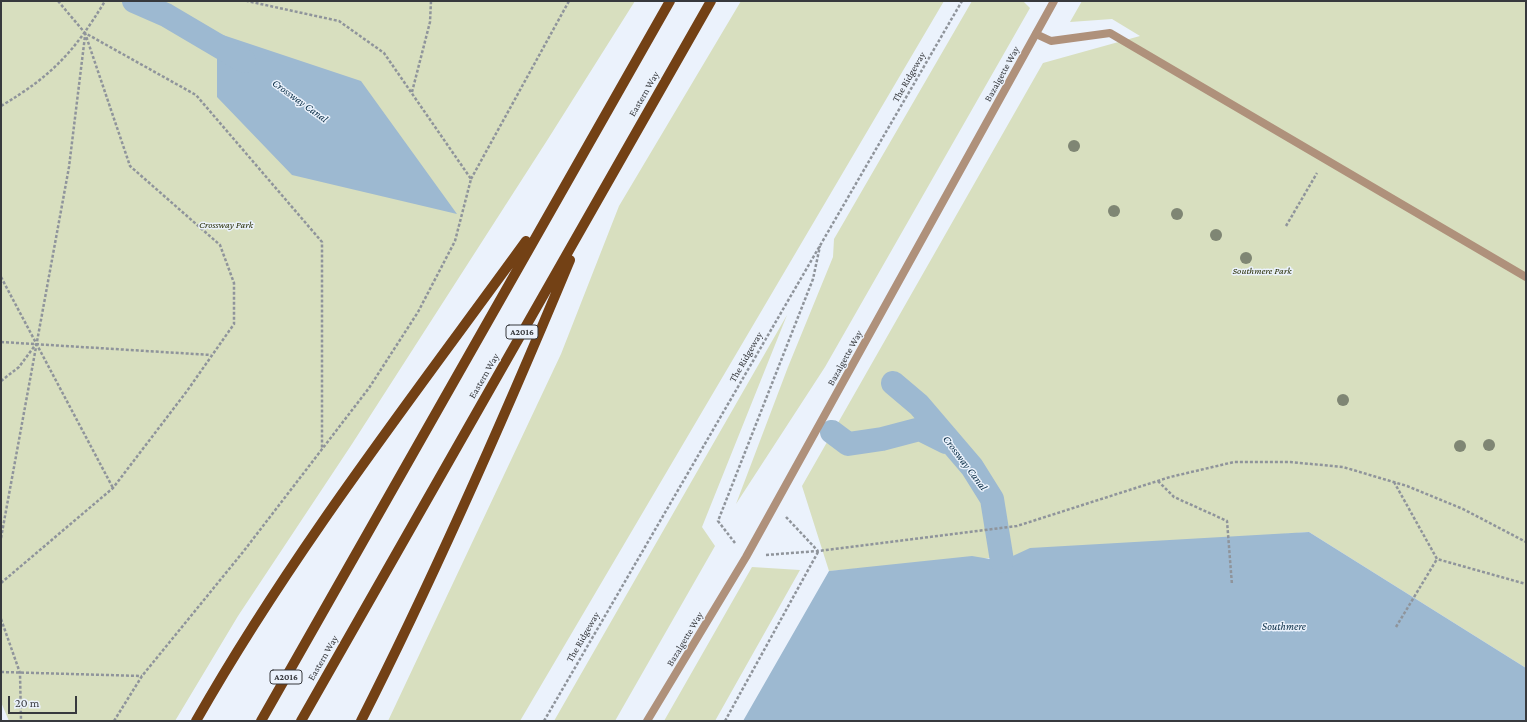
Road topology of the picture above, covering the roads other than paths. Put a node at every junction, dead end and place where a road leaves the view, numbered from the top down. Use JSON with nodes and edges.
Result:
{"nodes":[{"id":1,"x":670,"y":1,"type":"edge"},
{"id":2,"x":711,"y":1,"type":"edge"},
{"id":3,"x":1054,"y":1,"type":"edge"},
{"id":4,"x":1036,"y":34,"type":"junction"},
{"id":5,"x":553,"y":204,"type":"junction"},
{"id":6,"x":586,"y":220,"type":"junction"},
{"id":7,"x":1526,"y":277,"type":"edge"},
{"id":8,"x":196,"y":721,"type":"edge"},
{"id":9,"x":261,"y":721,"type":"edge"},
{"id":10,"x":301,"y":721,"type":"edge"},
{"id":11,"x":361,"y":721,"type":"edge"},
{"id":12,"x":647,"y":721,"type":"edge"}],
"edges":[{"from":1,"to":5,"type":"main road","number":"A2016"},
{"from":2,"to":6,"type":"main road","name":"Eastern Way","number":"A2016"},
{"from":3,"to":4,"type":"street","name":"Bazalgette Way"},
{"from":4,"to":7,"type":"street"},
{"from":4,"to":12,"type":"street","name":"Bazalgette Way"},
{"from":5,"to":8,"type":"main road"},
{"from":5,"to":9,"type":"main road","number":"A2016"},
{"from":6,"to":10,"type":"main road","name":"Eastern Way","number":"A2016"},
{"from":6,"to":11,"type":"main road"}]}
